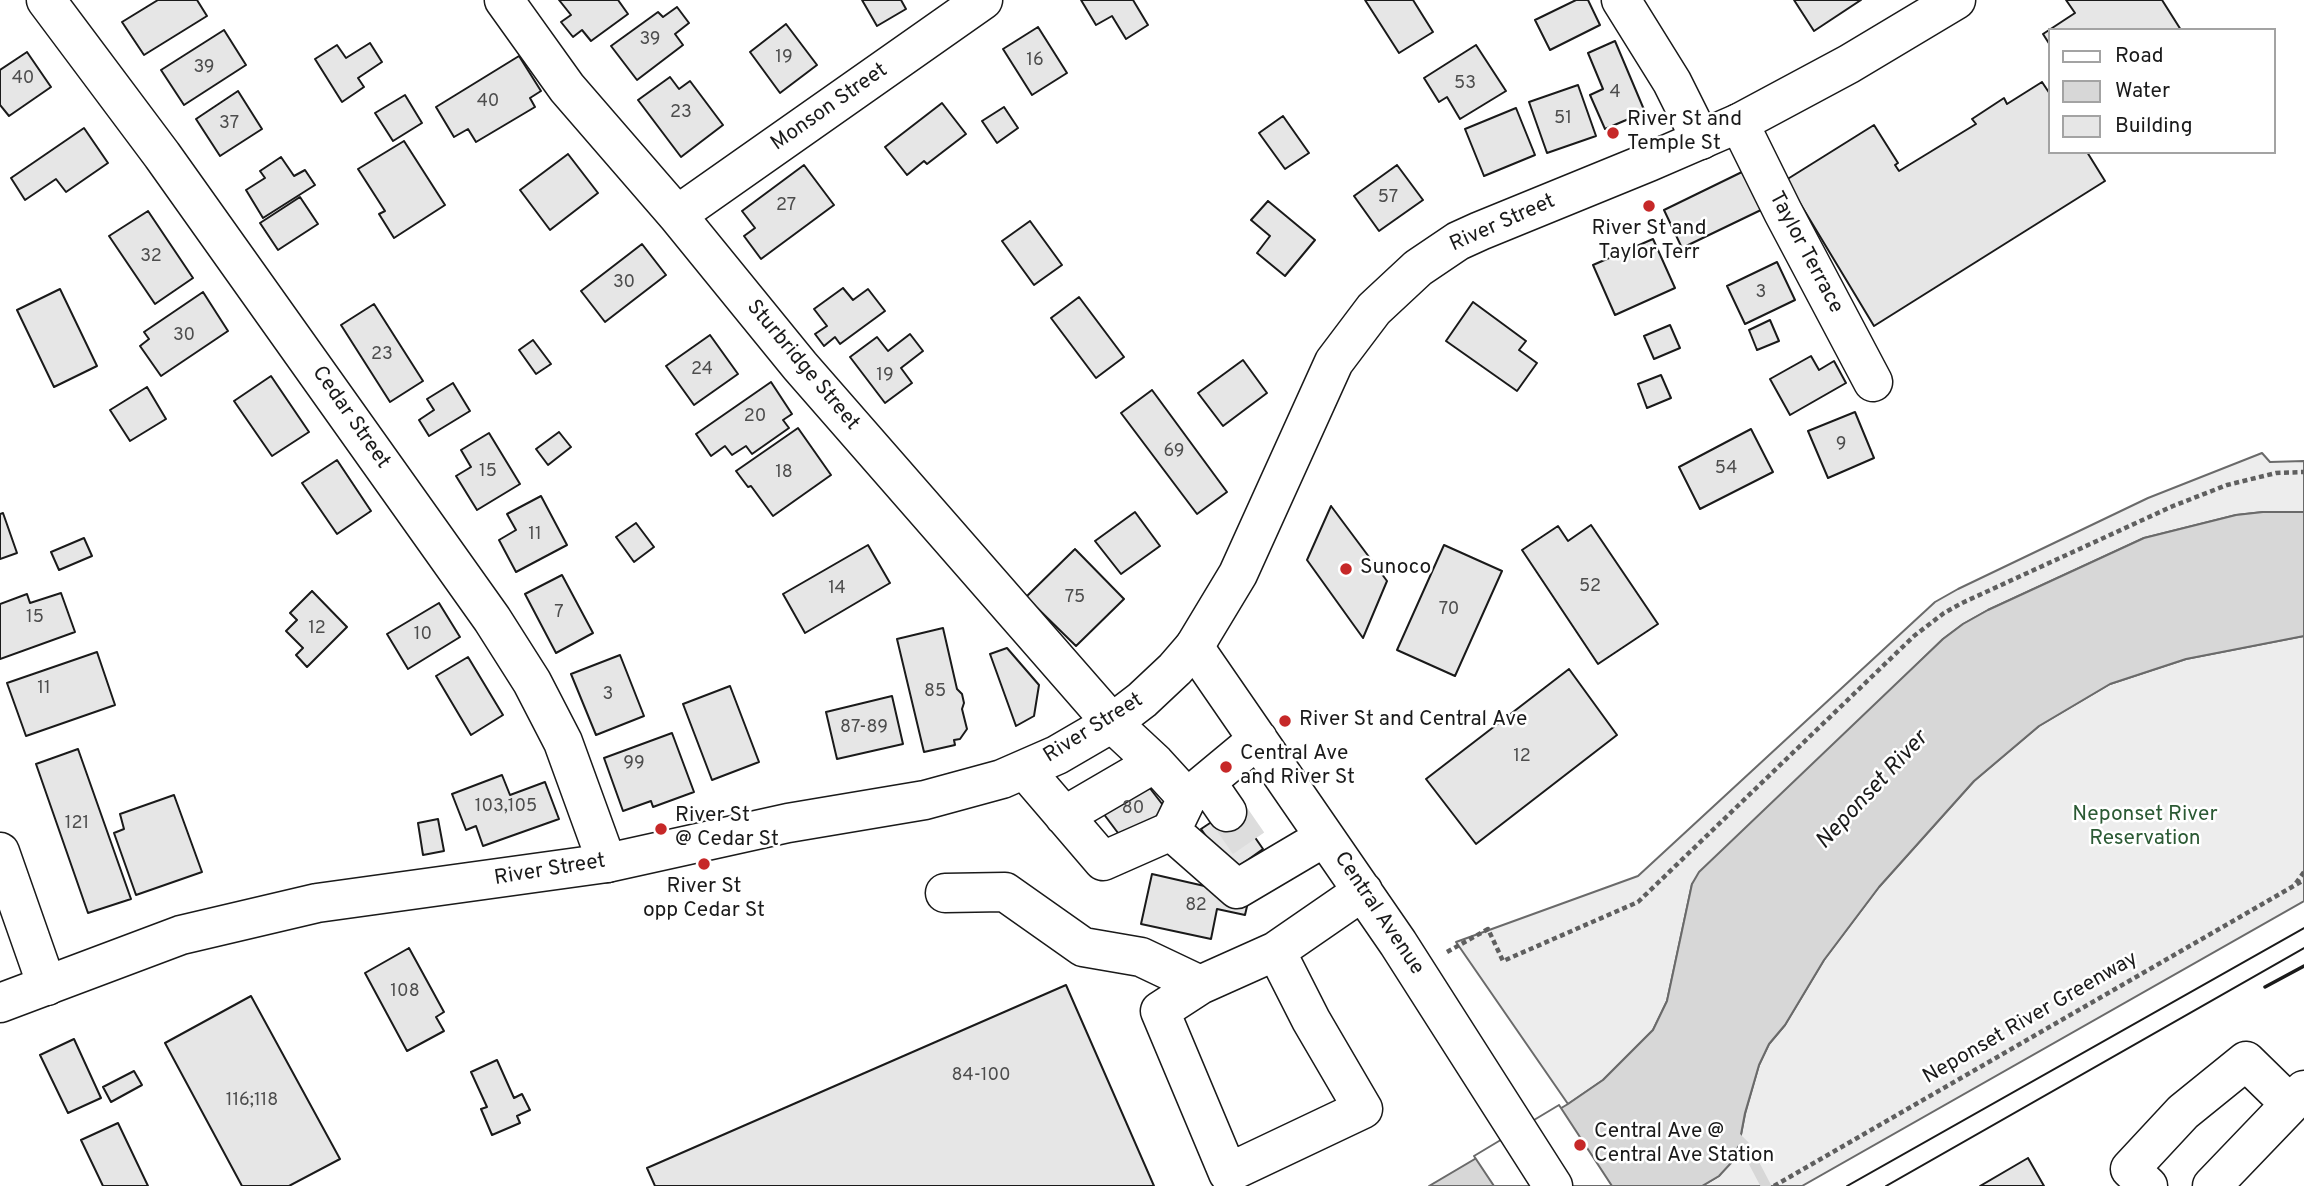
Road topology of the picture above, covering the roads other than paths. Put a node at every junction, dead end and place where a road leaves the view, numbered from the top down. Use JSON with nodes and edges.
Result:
{"nodes":[{"id":1,"x":46,"y":0,"type":"edge"},
{"id":2,"x":503,"y":0,"type":"edge"},
{"id":3,"x":1621,"y":0,"type":"edge"},
{"id":4,"x":1956,"y":0,"type":"edge"},
{"id":5,"x":963,"y":6,"type":"edge"},
{"id":6,"x":1739,"y":122,"type":"junction"},
{"id":7,"x":1701,"y":140,"type":"junction"},
{"id":8,"x":677,"y":215,"type":"junction"},
{"id":9,"x":1873,"y":382,"type":"dead end"},
{"id":10,"x":1194,"y":647,"type":"junction"},
{"id":11,"x":1112,"y":723,"type":"junction"},
{"id":12,"x":1258,"y":739,"type":"junction"},
{"id":13,"x":1155,"y":763,"type":"junction"},
{"id":14,"x":1025,"y":770,"type":"junction"},
{"id":15,"x":1198,"y":806,"type":"junction"},
{"id":16,"x":1064,"y":816,"type":"junction"},
{"id":17,"x":1325,"y":836,"type":"junction"},
{"id":18,"x":0,"y":852,"type":"edge"},
{"id":19,"x":607,"y":863,"type":"junction"},
{"id":20,"x":1363,"y":891,"type":"junction"},
{"id":21,"x":945,"y":893,"type":"dead end"},
{"id":22,"x":1276,"y":951,"type":"junction"},
{"id":23,"x":1200,"y":985,"type":"junction"},
{"id":24,"x":47,"y":986,"type":"junction"},
{"id":25,"x":0,"y":1003,"type":"edge"},
{"id":26,"x":2297,"y":1097,"type":"edge"},
{"id":27,"x":2139,"y":1177,"type":"edge"},
{"id":28,"x":1553,"y":1186,"type":"edge"},
{"id":29,"x":2212,"y":1186,"type":"edge"}],
"edges":[{"from":1,"to":19,"type":"street","name":"Cedar Street"},
{"from":2,"to":8,"type":"street","name":"Sturbridge Street"},
{"from":3,"to":7,"type":"street"},
{"from":4,"to":6,"type":"street","name":"River Street"},
{"from":5,"to":8,"type":"street","name":"Monson Street"},
{"from":6,"to":7,"type":"street","name":"River Street"},
{"from":6,"to":9,"type":"street","name":"Taylor Terrace"},
{"from":7,"to":10,"type":"street","name":"River Street"},
{"from":8,"to":11,"type":"street","name":"Sturbridge Street"},
{"from":10,"to":11,"type":"street","name":"River Street"},
{"from":10,"to":12,"type":"street","name":"Central Avenue"},
{"from":11,"to":13,"type":"street","name":"Sturbridge Street"},
{"from":11,"to":14,"type":"street","name":"River Street"},
{"from":12,"to":15,"type":"street"},
{"from":12,"to":17,"type":"street","name":"Central Avenue"},
{"from":13,"to":15,"type":"street","name":"Sturbridge Street"},
{"from":13,"to":16,"type":"street"},
{"from":14,"to":16,"type":"street"},
{"from":14,"to":19,"type":"street","name":"River Street"},
{"from":15,"to":16,"type":"street"},
{"from":15,"to":17,"type":"street","name":"Sturbridge Street"},
{"from":17,"to":20,"type":"street","name":"Central Avenue"},
{"from":18,"to":24,"type":"street"},
{"from":19,"to":24,"type":"street","name":"River Street"},
{"from":20,"to":22,"type":"street"},
{"from":20,"to":28,"type":"street","name":"Central Avenue"},
{"from":21,"to":23,"type":"street"},
{"from":22,"to":23,"type":"street"},
{"from":22,"to":23,"type":"street"},
{"from":24,"to":25,"type":"street","name":"River Street"},
{"from":26,"to":27,"type":"street"},
{"from":26,"to":29,"type":"street"}]}
